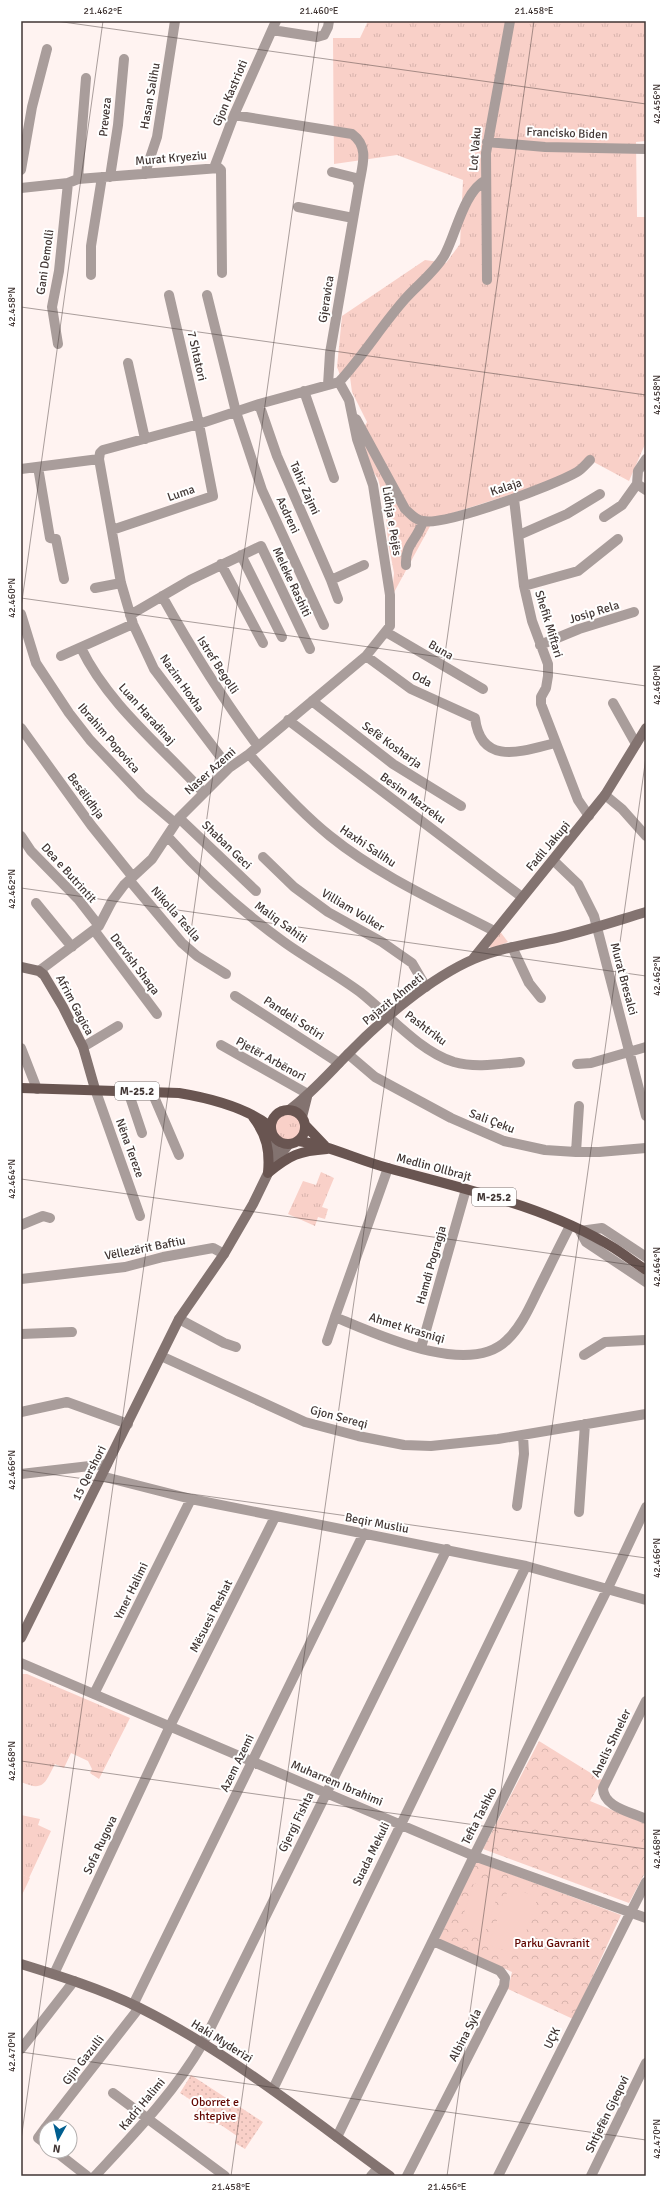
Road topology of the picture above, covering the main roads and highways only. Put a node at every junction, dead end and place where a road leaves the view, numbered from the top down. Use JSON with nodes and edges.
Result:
{"nodes":[{"id":1,"x":21,"y":1088,"type":"edge"},
{"id":2,"x":252,"y":1115,"type":"junction"},
{"id":3,"x":276,"y":1115,"type":"junction"},
{"id":4,"x":303,"y":1121,"type":"junction"},
{"id":5,"x":271,"y":1127,"type":"junction"},
{"id":6,"x":293,"y":1143,"type":"junction"},
{"id":7,"x":328,"y":1148,"type":"junction"},
{"id":8,"x":646,"y":1270,"type":"edge"}],
"edges":[{"from":1,"to":2,"type":"main road","number":"M-25.2"},
{"from":2,"to":3,"type":"main road","number":"M-25.2"},
{"from":2,"to":5,"type":"main road","number":"M-25.2"},
{"from":2,"to":7,"type":"main road"},
{"from":3,"to":4,"type":"main road","number":"M-25.2"},
{"from":3,"to":5,"type":"main road"},
{"from":4,"to":6,"type":"main road"},
{"from":4,"to":7,"type":"main road","name":"Medlin Ollbrajt","number":"M-25.2"},
{"from":5,"to":6,"type":"main road","number":"M-25.2"},
{"from":6,"to":7,"type":"main road","name":"Medlin Ollbrajt","number":"M-25.2"},
{"from":7,"to":8,"type":"main road","name":"Medlin Ollbrajt","number":"M-25.2"}]}
